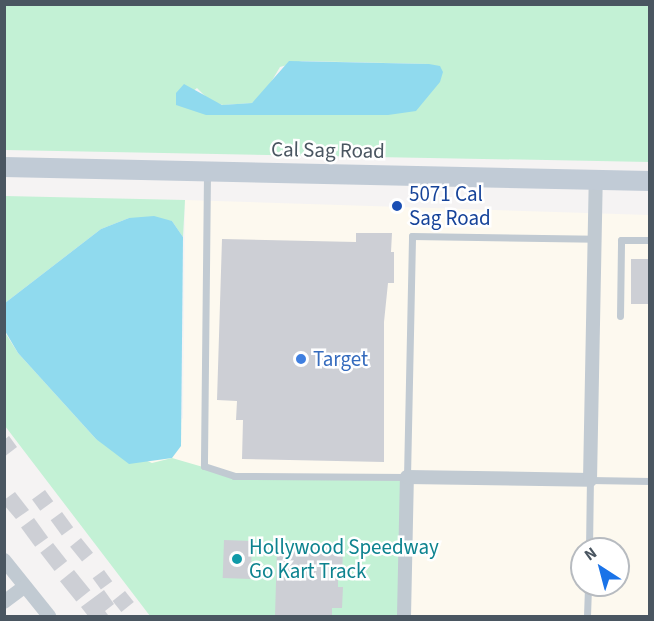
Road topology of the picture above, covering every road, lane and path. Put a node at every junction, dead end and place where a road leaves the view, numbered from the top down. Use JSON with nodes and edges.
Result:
{"nodes":[{"id":1,"x":4,"y":167,"type":"edge"},
{"id":2,"x":207,"y":171,"type":"junction"},
{"id":3,"x":596,"y":180,"type":"junction"},
{"id":4,"x":650,"y":181,"type":"edge"},
{"id":5,"x":595,"y":239,"type":"junction"},
{"id":6,"x":650,"y":240,"type":"edge"},
{"id":7,"x":620,"y":316,"type":"dead end"},
{"id":8,"x":407,"y":477,"type":"junction"},
{"id":9,"x":590,"y":480,"type":"junction"},
{"id":10,"x":650,"y":481,"type":"edge"},
{"id":11,"x":589,"y":537,"type":"edge"},
{"id":12,"x":4,"y":560,"type":"edge"},
{"id":13,"x":25,"y":586,"type":"junction"},
{"id":14,"x":588,"y":597,"type":"edge"},
{"id":15,"x":4,"y":602,"type":"edge"},
{"id":16,"x":49,"y":616,"type":"edge"},
{"id":17,"x":404,"y":616,"type":"edge"},
{"id":18,"x":587,"y":616,"type":"edge"}],
"edges":[{"from":1,"to":2,"type":"main road","name":"Cal Sag Road"},
{"from":2,"to":3,"type":"main road","name":"Cal Sag Road"},
{"from":2,"to":8,"type":"lane"},
{"from":3,"to":4,"type":"main road","name":"Cal Sag Road"},
{"from":3,"to":5,"type":"street"},
{"from":5,"to":8,"type":"lane"},
{"from":5,"to":9,"type":"street"},
{"from":6,"to":7,"type":"lane"},
{"from":8,"to":9,"type":"street"},
{"from":8,"to":17,"type":"street"},
{"from":9,"to":10,"type":"lane"},
{"from":9,"to":11,"type":"lane"},
{"from":12,"to":13,"type":"street"},
{"from":13,"to":15,"type":"street"},
{"from":13,"to":16,"type":"street"},
{"from":14,"to":18,"type":"lane"}]}
